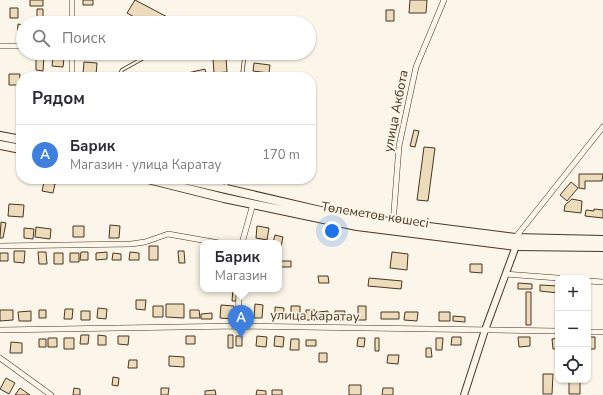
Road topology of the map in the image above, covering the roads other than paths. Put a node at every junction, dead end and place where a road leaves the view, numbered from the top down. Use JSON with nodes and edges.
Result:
{"nodes":[{"id":1,"x":72,"y":0,"type":"edge"},
{"id":2,"x":444,"y":0,"type":"edge"},
{"id":3,"x":72,"y":16,"type":"edge"},
{"id":4,"x":0,"y":46,"type":"edge"},
{"id":5,"x":16,"y":46,"type":"edge"},
{"id":6,"x":72,"y":60,"type":"edge"},
{"id":7,"x":140,"y":60,"type":"edge"},
{"id":8,"x":244,"y":60,"type":"edge"},
{"id":9,"x":72,"y":72,"type":"edge"},
{"id":10,"x":121,"y":72,"type":"edge"},
{"id":11,"x":243,"y":72,"type":"edge"},
{"id":12,"x":603,"y":127,"type":"edge"},
{"id":13,"x":0,"y":136,"type":"edge"},
{"id":14,"x":596,"y":137,"type":"junction"},
{"id":15,"x":603,"y":137,"type":"edge"},
{"id":16,"x":16,"y":139,"type":"edge"},
{"id":17,"x":0,"y":145,"type":"edge"},
{"id":18,"x":16,"y":148,"type":"edge"},
{"id":19,"x":169,"y":184,"type":"edge"},
{"id":20,"x":204,"y":184,"type":"edge"},
{"id":21,"x":227,"y":184,"type":"edge"},
{"id":22,"x":226,"y":189,"type":"junction"},
{"id":23,"x":253,"y":204,"type":"junction"},
{"id":24,"x":393,"y":227,"type":"junction"},
{"id":25,"x":202,"y":240,"type":"edge"},
{"id":26,"x":243,"y":240,"type":"edge"},
{"id":27,"x":603,"y":240,"type":"edge"},
{"id":28,"x":515,"y":242,"type":"junction"},
{"id":29,"x":0,"y":246,"type":"edge"},
{"id":30,"x":603,"y":247,"type":"edge"},
{"id":31,"x":506,"y":274,"type":"junction"},
{"id":32,"x":555,"y":278,"type":"edge"},
{"id":33,"x":591,"y":281,"type":"edge"},
{"id":34,"x":603,"y":282,"type":"edge"},
{"id":35,"x":239,"y":292,"type":"edge"},
{"id":36,"x":238,"y":326,"type":"junction"},
{"id":37,"x":0,"y":330,"type":"edge"},
{"id":38,"x":485,"y":330,"type":"junction"},
{"id":39,"x":555,"y":331,"type":"edge"},
{"id":40,"x":591,"y":332,"type":"edge"},
{"id":41,"x":603,"y":332,"type":"edge"},
{"id":42,"x":0,"y":358,"type":"edge"},
{"id":43,"x":51,"y":395,"type":"edge"},
{"id":44,"x":464,"y":395,"type":"edge"}],
"edges":[{"from":1,"to":3,"type":"street"},
{"from":2,"to":24,"type":"street","name":"улица Акбота"},
{"from":4,"to":5,"type":"street"},
{"from":6,"to":9,"type":"street"},
{"from":7,"to":10,"type":"lane"},
{"from":8,"to":11,"type":"lane"},
{"from":12,"to":14,"type":"street"},
{"from":13,"to":16,"type":"main road"},
{"from":14,"to":15,"type":"street"},
{"from":14,"to":28,"type":"street"},
{"from":17,"to":18,"type":"main road"},
{"from":19,"to":23,"type":"main road","name":"Төлеметов көшесі"},
{"from":20,"to":22,"type":"main road","name":"Төлеметов көшесі"},
{"from":21,"to":22,"type":"lane"},
{"from":22,"to":24,"type":"main road","name":"Төлеметов көшесі"},
{"from":23,"to":24,"type":"main road","name":"Төлеметов көшесі"},
{"from":23,"to":26,"type":"street"},
{"from":24,"to":28,"type":"main road","name":"Төлеметов көшесі"},
{"from":25,"to":29,"type":"street"},
{"from":27,"to":28,"type":"main road","name":"Төлеметов көшесі"},
{"from":28,"to":30,"type":"main road","name":"Төлеметов көшесі"},
{"from":28,"to":31,"type":"street"},
{"from":31,"to":32,"type":"street"},
{"from":31,"to":38,"type":"street"},
{"from":33,"to":34,"type":"street"},
{"from":35,"to":36,"type":"street"},
{"from":36,"to":37,"type":"street","name":"улица Каратау"},
{"from":36,"to":38,"type":"street","name":"улица Каратау"},
{"from":38,"to":39,"type":"street","name":"улица Каратау"},
{"from":38,"to":44,"type":"street"},
{"from":40,"to":41,"type":"street"},
{"from":42,"to":43,"type":"street"}]}
